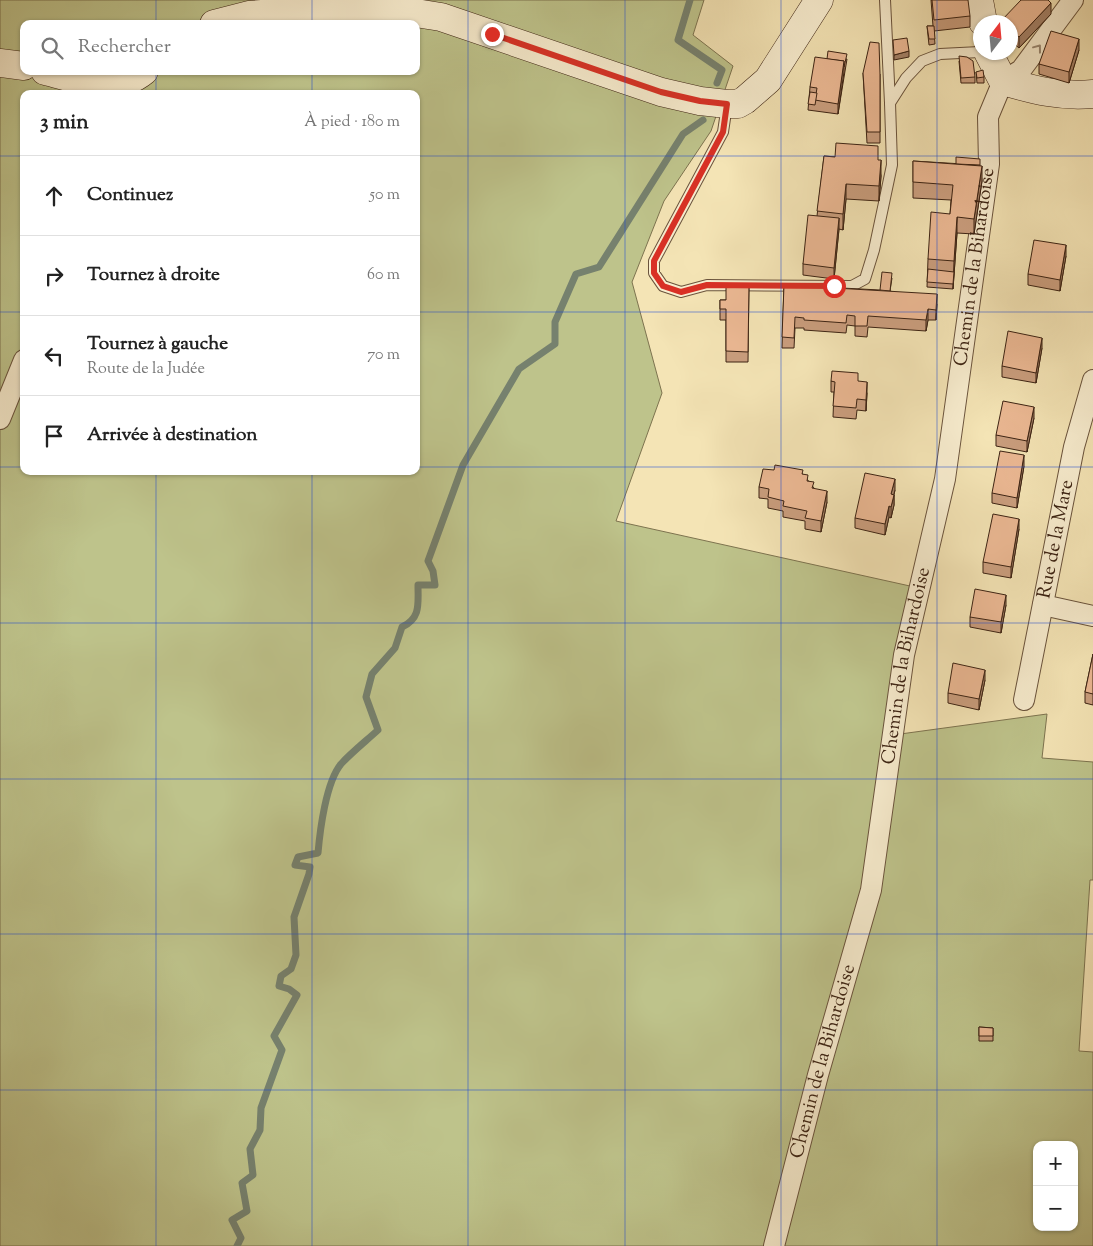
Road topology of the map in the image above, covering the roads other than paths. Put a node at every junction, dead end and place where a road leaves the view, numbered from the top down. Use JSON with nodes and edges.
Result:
{"nodes":[{"id":1,"x":819,"y":0,"type":"edge"},
{"id":2,"x":885,"y":0,"type":"edge"},
{"id":3,"x":979,"y":0,"type":"edge"},
{"id":4,"x":1073,"y":0,"type":"edge"},
{"id":5,"x":982,"y":15,"type":"edge"},
{"id":6,"x":230,"y":20,"type":"edge"},
{"id":7,"x":973,"y":52,"type":"edge"},
{"id":8,"x":992,"y":60,"type":"edge"},
{"id":9,"x":0,"y":63,"type":"edge"},
{"id":10,"x":20,"y":66,"type":"edge"},
{"id":11,"x":62,"y":75,"type":"edge"},
{"id":12,"x":1003,"y":81,"type":"junction"},
{"id":13,"x":130,"y":83,"type":"edge"},
{"id":14,"x":1093,"y":94,"type":"edge"},
{"id":15,"x":890,"y":103,"type":"junction"},
{"id":16,"x":727,"y":104,"type":"junction"},
{"id":17,"x":20,"y":370,"type":"edge"},
{"id":18,"x":1092,"y":384,"type":"edge"},
{"id":19,"x":0,"y":419,"type":"edge"},
{"id":20,"x":1043,"y":605,"type":"junction"},
{"id":21,"x":1093,"y":616,"type":"edge"},
{"id":22,"x":1024,"y":700,"type":"dead end"},
{"id":23,"x":774,"y":1246,"type":"edge"}],
"edges":[{"from":1,"to":16,"type":"street"},
{"from":2,"to":15,"type":"lane"},
{"from":3,"to":5,"type":"street"},
{"from":12,"to":4,"type":"street","one_way":true},
{"from":6,"to":16,"type":"street"},
{"from":7,"to":15,"type":"lane"},
{"from":8,"to":12,"type":"street"},
{"from":9,"to":10,"type":"street"},
{"from":11,"to":13,"type":"street"},
{"from":12,"to":14,"type":"street"},
{"from":12,"to":23,"type":"street","name":"Chemin de la Bihardoise"},
{"from":15,"to":16,"type":"lane"},
{"from":17,"to":19,"type":"street"},
{"from":18,"to":20,"type":"street","name":"Rue de la Mare"},
{"from":20,"to":21,"type":"street"},
{"from":20,"to":22,"type":"street","name":"Rue de la Mare"}]}
